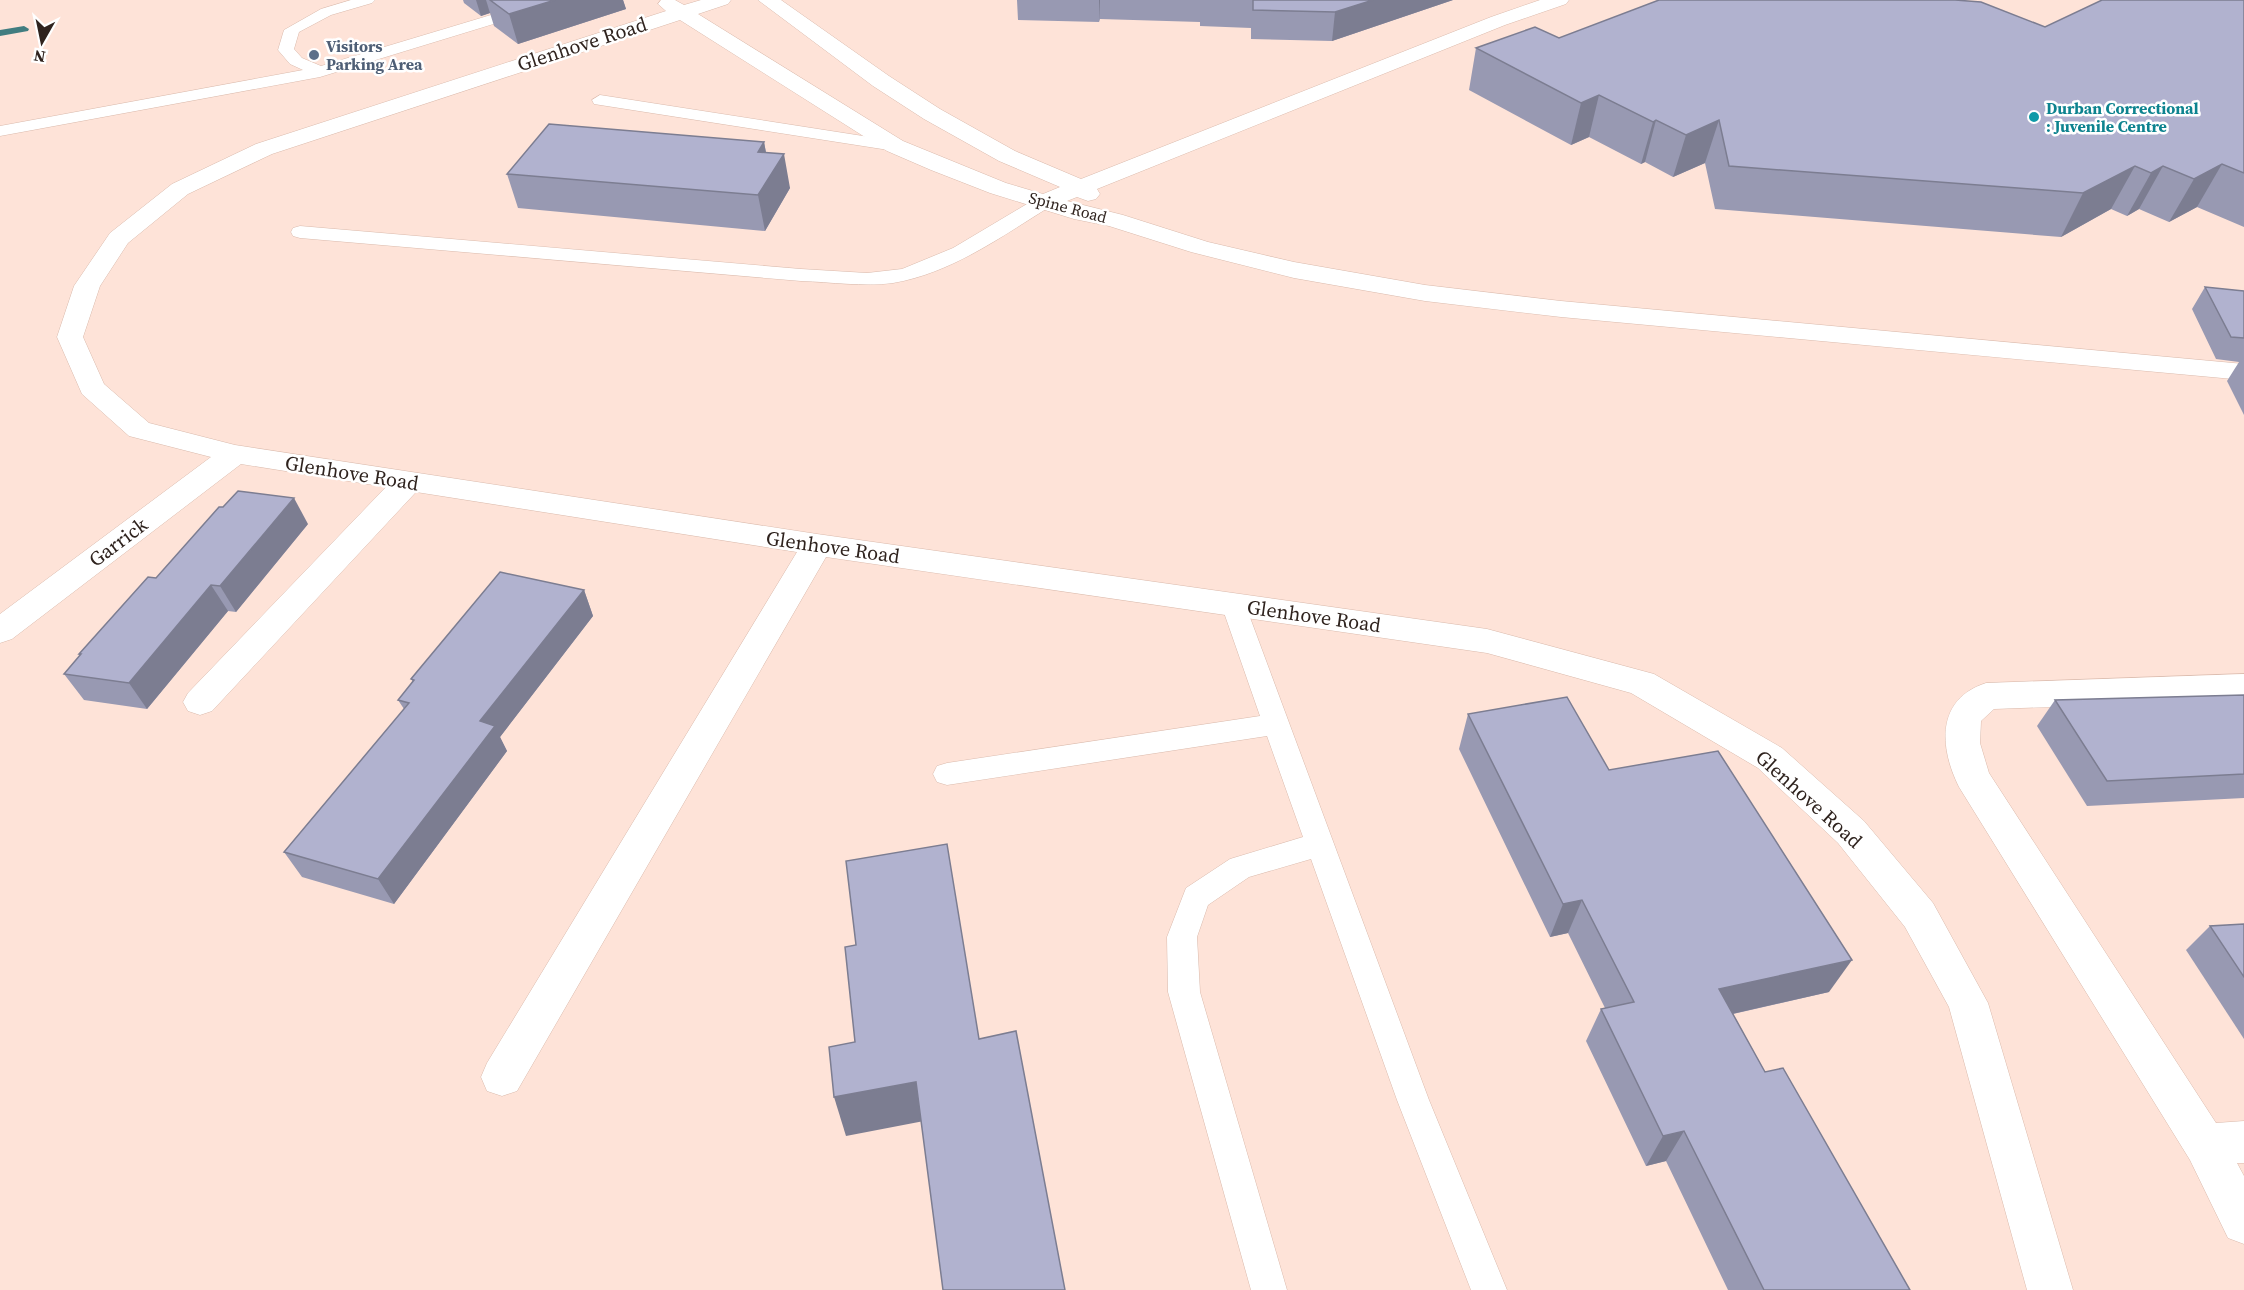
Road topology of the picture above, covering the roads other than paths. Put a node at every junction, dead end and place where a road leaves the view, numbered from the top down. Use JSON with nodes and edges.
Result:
{"nodes":[{"id":1,"x":368,"y":0,"type":"edge"},
{"id":2,"x":557,"y":0,"type":"edge"},
{"id":3,"x":722,"y":0,"type":"edge"},
{"id":4,"x":768,"y":0,"type":"edge"},
{"id":5,"x":1554,"y":1,"type":"edge"},
{"id":6,"x":670,"y":6,"type":"edge"},
{"id":7,"x":320,"y":72,"type":"junction"},
{"id":8,"x":600,"y":100,"type":"dead end"},
{"id":9,"x":0,"y":131,"type":"edge"},
{"id":10,"x":895,"y":146,"type":"junction"},
{"id":11,"x":1079,"y":187,"type":"junction"},
{"id":12,"x":1044,"y":202,"type":"junction"},
{"id":13,"x":1114,"y":220,"type":"junction"},
{"id":14,"x":300,"y":232,"type":"dead end"},
{"id":15,"x":2244,"y":372,"type":"edge"},
{"id":16,"x":235,"y":454,"type":"junction"},
{"id":17,"x":408,"y":482,"type":"junction"},
{"id":18,"x":817,"y":545,"type":"junction"},
{"id":19,"x":1233,"y":604,"type":"junction"},
{"id":20,"x":0,"y":631,"type":"edge"},
{"id":21,"x":2244,"y":687,"type":"edge"},
{"id":22,"x":200,"y":702,"type":"dead end"},
{"id":23,"x":1276,"y":724,"type":"junction"},
{"id":24,"x":947,"y":774,"type":"dead end"},
{"id":25,"x":1320,"y":844,"type":"junction"},
{"id":26,"x":502,"y":1077,"type":"dead end"},
{"id":27,"x":2224,"y":1143,"type":"edge"},
{"id":28,"x":2244,"y":1222,"type":"edge"},
{"id":29,"x":1269,"y":1290,"type":"edge"},
{"id":30,"x":1489,"y":1290,"type":"edge"},
{"id":31,"x":2050,"y":1290,"type":"edge"}],
"edges":[{"from":1,"to":7,"type":"lane"},
{"from":2,"to":7,"type":"lane"},
{"from":3,"to":6,"type":"street","name":"Glenhove Road"},
{"from":4,"to":11,"type":"street","name":"Spine Road"},
{"from":5,"to":11,"type":"street"},
{"from":6,"to":10,"type":"street","name":"Spine Road"},
{"from":6,"to":16,"type":"street","name":"Glenhove Road"},
{"from":7,"to":9,"type":"lane"},
{"from":8,"to":10,"type":"lane"},
{"from":10,"to":12,"type":"street","name":"Spine Road"},
{"from":11,"to":12,"type":"street"},
{"from":11,"to":13,"type":"street","name":"Spine Road"},
{"from":12,"to":13,"type":"street","name":"Spine Road"},
{"from":12,"to":14,"type":"lane"},
{"from":13,"to":15,"type":"street"},
{"from":16,"to":17,"type":"street","name":"Glenhove Road"},
{"from":16,"to":20,"type":"street","name":"Garrick"},
{"from":17,"to":18,"type":"street","name":"Glenhove Road"},
{"from":17,"to":22,"type":"street"},
{"from":18,"to":19,"type":"street","name":"Glenhove Road"},
{"from":18,"to":26,"type":"street"},
{"from":19,"to":23,"type":"lane"},
{"from":19,"to":31,"type":"street","name":"Glenhove Road"},
{"from":21,"to":27,"type":"street"},
{"from":23,"to":24,"type":"lane"},
{"from":23,"to":25,"type":"lane"},
{"from":25,"to":29,"type":"lane"},
{"from":25,"to":30,"type":"lane"},
{"from":27,"to":28,"type":"street"}]}
